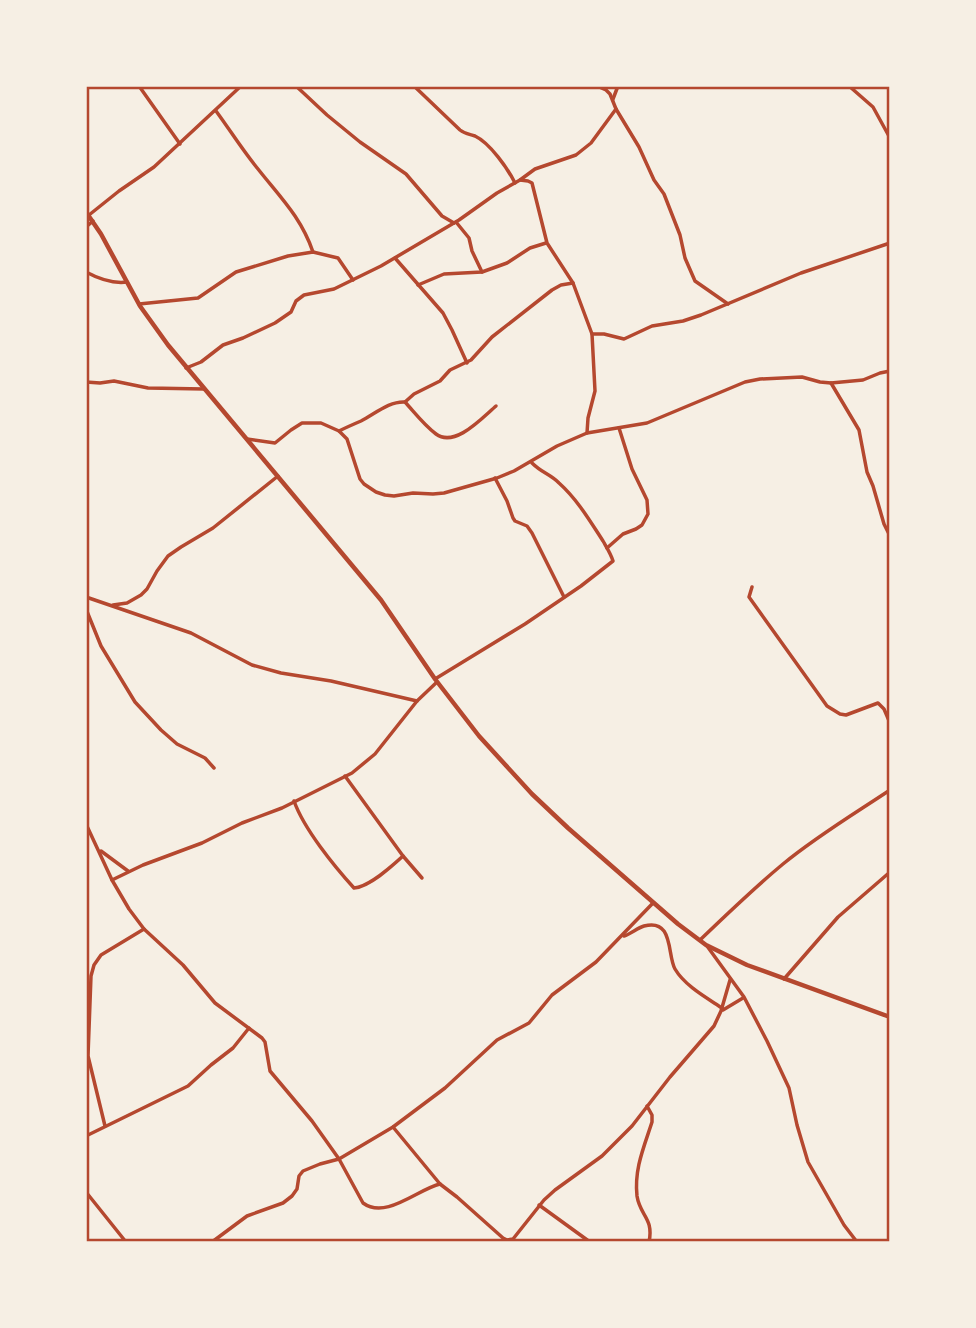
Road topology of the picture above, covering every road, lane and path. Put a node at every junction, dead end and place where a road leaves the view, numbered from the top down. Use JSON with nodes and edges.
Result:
{"nodes":[{"id":1,"x":139,"y":86,"type":"edge"},
{"id":2,"x":241,"y":86,"type":"edge"},
{"id":3,"x":296,"y":86,"type":"edge"},
{"id":4,"x":414,"y":86,"type":"edge"},
{"id":5,"x":597,"y":86,"type":"edge"},
{"id":6,"x":618,"y":86,"type":"edge"},
{"id":7,"x":849,"y":86,"type":"edge"},
{"id":8,"x":613,"y":99,"type":"junction"},
{"id":9,"x":616,"y":109,"type":"junction"},
{"id":10,"x":216,"y":111,"type":"junction"},
{"id":11,"x":890,"y":138,"type":"edge"},
{"id":12,"x":180,"y":144,"type":"junction"},
{"id":13,"x":518,"y":181,"type":"junction"},
{"id":14,"x":87,"y":214,"type":"edge"},
{"id":15,"x":93,"y":221,"type":"junction"},
{"id":16,"x":455,"y":223,"type":"junction"},
{"id":17,"x":86,"y":227,"type":"edge"},
{"id":18,"x":547,"y":243,"type":"junction"},
{"id":19,"x":890,"y":243,"type":"edge"},
{"id":20,"x":313,"y":252,"type":"junction"},
{"id":21,"x":395,"y":258,"type":"junction"},
{"id":22,"x":86,"y":272,"type":"edge"},
{"id":23,"x":482,"y":272,"type":"junction"},
{"id":24,"x":353,"y":280,"type":"junction"},
{"id":25,"x":127,"y":282,"type":"junction"},
{"id":26,"x":573,"y":282,"type":"junction"},
{"id":27,"x":418,"y":285,"type":"junction"},
{"id":28,"x":139,"y":304,"type":"junction"},
{"id":29,"x":728,"y":304,"type":"junction"},
{"id":30,"x":592,"y":334,"type":"junction"},
{"id":31,"x":467,"y":363,"type":"junction"},
{"id":32,"x":186,"y":368,"type":"junction"},
{"id":33,"x":890,"y":371,"type":"edge"},
{"id":34,"x":86,"y":382,"type":"edge"},
{"id":35,"x":831,"y":383,"type":"junction"},
{"id":36,"x":204,"y":388,"type":"junction"},
{"id":37,"x":405,"y":402,"type":"junction"},
{"id":38,"x":496,"y":406,"type":"dead end"},
{"id":39,"x":619,"y":428,"type":"junction"},
{"id":40,"x":339,"y":430,"type":"junction"},
{"id":41,"x":587,"y":433,"type":"junction"},
{"id":42,"x":245,"y":439,"type":"junction"},
{"id":43,"x":531,"y":462,"type":"junction"},
{"id":44,"x":278,"y":476,"type":"junction"},
{"id":45,"x":495,"y":478,"type":"junction"},
{"id":46,"x":890,"y":536,"type":"edge"},
{"id":47,"x":607,"y":548,"type":"junction"},
{"id":48,"x":752,"y":587,"type":"dead end"},
{"id":49,"x":86,"y":597,"type":"edge"},
{"id":50,"x":564,"y":597,"type":"junction"},
{"id":51,"x":111,"y":605,"type":"junction"},
{"id":52,"x":86,"y":609,"type":"edge"},
{"id":53,"x":436,"y":681,"type":"junction"},
{"id":54,"x":417,"y":701,"type":"junction"},
{"id":55,"x":890,"y":723,"type":"edge"},
{"id":56,"x":214,"y":768,"type":"dead end"},
{"id":57,"x":345,"y":776,"type":"junction"},
{"id":58,"x":890,"y":790,"type":"edge"},
{"id":59,"x":294,"y":802,"type":"junction"},
{"id":60,"x":86,"y":824,"type":"edge"},
{"id":61,"x":99,"y":850,"type":"junction"},
{"id":62,"x":403,"y":856,"type":"junction"},
{"id":63,"x":129,"y":872,"type":"junction"},
{"id":64,"x":890,"y":872,"type":"edge"},
{"id":65,"x":422,"y":878,"type":"dead end"},
{"id":66,"x":112,"y":880,"type":"junction"},
{"id":67,"x":653,"y":903,"type":"junction"},
{"id":68,"x":144,"y":929,"type":"junction"},
{"id":69,"x":622,"y":936,"type":"junction"},
{"id":70,"x":700,"y":940,"type":"junction"},
{"id":71,"x":706,"y":945,"type":"junction"},
{"id":72,"x":784,"y":979,"type":"junction"},
{"id":73,"x":730,"y":980,"type":"junction"},
{"id":74,"x":744,"y":998,"type":"junction"},
{"id":75,"x":722,"y":1010,"type":"junction"},
{"id":76,"x":890,"y":1017,"type":"edge"},
{"id":77,"x":249,"y":1028,"type":"junction"},
{"id":78,"x":647,"y":1106,"type":"junction"},
{"id":79,"x":105,"y":1126,"type":"junction"},
{"id":80,"x":393,"y":1127,"type":"junction"},
{"id":81,"x":86,"y":1136,"type":"edge"},
{"id":82,"x":339,"y":1159,"type":"junction"},
{"id":83,"x":440,"y":1184,"type":"junction"},
{"id":84,"x":86,"y":1192,"type":"edge"},
{"id":85,"x":539,"y":1205,"type":"junction"},
{"id":86,"x":502,"y":1240,"type":"edge"},
{"id":87,"x":125,"y":1242,"type":"edge"},
{"id":88,"x":212,"y":1242,"type":"edge"},
{"id":89,"x":590,"y":1242,"type":"edge"},
{"id":90,"x":649,"y":1242,"type":"edge"},
{"id":91,"x":857,"y":1242,"type":"edge"}],
"edges":[{"from":1,"to":12,"type":"street"},
{"from":2,"to":10,"type":"street"},
{"from":3,"to":16,"type":"street"},
{"from":4,"to":13,"type":"street"},
{"from":5,"to":8,"type":"street"},
{"from":6,"to":8,"type":"street"},
{"from":7,"to":11,"type":"street"},
{"from":8,"to":9,"type":"street"},
{"from":9,"to":13,"type":"street"},
{"from":9,"to":29,"type":"street"},
{"from":10,"to":12,"type":"street"},
{"from":10,"to":20,"type":"street"},
{"from":12,"to":14,"type":"street"},
{"from":13,"to":16,"type":"street"},
{"from":13,"to":18,"type":"street"},
{"from":14,"to":15,"type":"street"},
{"from":15,"to":17,"type":"street"},
{"from":15,"to":25,"type":"street"},
{"from":16,"to":21,"type":"street"},
{"from":16,"to":23,"type":"street"},
{"from":18,"to":23,"type":"street"},
{"from":18,"to":26,"type":"street"},
{"from":19,"to":29,"type":"street"},
{"from":20,"to":24,"type":"street"},
{"from":20,"to":28,"type":"street"},
{"from":21,"to":24,"type":"street"},
{"from":21,"to":27,"type":"street"},
{"from":22,"to":25,"type":"street"},
{"from":23,"to":27,"type":"street"},
{"from":24,"to":32,"type":"street"},
{"from":25,"to":28,"type":"street"},
{"from":26,"to":30,"type":"street"},
{"from":26,"to":31,"type":"street"},
{"from":27,"to":31,"type":"street"},
{"from":28,"to":32,"type":"street"},
{"from":29,"to":30,"type":"street"},
{"from":30,"to":41,"type":"street"},
{"from":31,"to":37,"type":"street"},
{"from":32,"to":36,"type":"street"},
{"from":33,"to":35,"type":"street"},
{"from":34,"to":36,"type":"street"},
{"from":35,"to":39,"type":"street"},
{"from":35,"to":46,"type":"street"},
{"from":36,"to":42,"type":"street"},
{"from":37,"to":38,"type":"street"},
{"from":37,"to":40,"type":"street"},
{"from":39,"to":41,"type":"street"},
{"from":39,"to":47,"type":"street"},
{"from":40,"to":42,"type":"street"},
{"from":40,"to":45,"type":"street"},
{"from":41,"to":43,"type":"street"},
{"from":42,"to":44,"type":"street"},
{"from":43,"to":45,"type":"street"},
{"from":43,"to":47,"type":"street"},
{"from":44,"to":51,"type":"street"},
{"from":44,"to":53,"type":"street"},
{"from":45,"to":50,"type":"street"},
{"from":47,"to":50,"type":"street"},
{"from":48,"to":55,"type":"street"},
{"from":49,"to":51,"type":"street"},
{"from":50,"to":53,"type":"street"},
{"from":51,"to":54,"type":"street"},
{"from":52,"to":56,"type":"street"},
{"from":53,"to":54,"type":"street"},
{"from":53,"to":67,"type":"street"},
{"from":54,"to":57,"type":"street"},
{"from":57,"to":59,"type":"street"},
{"from":57,"to":62,"type":"street"},
{"from":58,"to":70,"type":"street"},
{"from":59,"to":62,"type":"street"},
{"from":59,"to":63,"type":"street"},
{"from":60,"to":61,"type":"street"},
{"from":61,"to":63,"type":"street"},
{"from":61,"to":66,"type":"street"},
{"from":62,"to":65,"type":"street"},
{"from":63,"to":66,"type":"street"},
{"from":64,"to":72,"type":"street"},
{"from":66,"to":68,"type":"street"},
{"from":67,"to":69,"type":"street"},
{"from":67,"to":70,"type":"street"},
{"from":68,"to":77,"type":"street"},
{"from":68,"to":79,"type":"street"},
{"from":69,"to":75,"type":"street"},
{"from":69,"to":80,"type":"street"},
{"from":70,"to":71,"type":"street"},
{"from":71,"to":72,"type":"street"},
{"from":71,"to":73,"type":"street"},
{"from":72,"to":76,"type":"street"},
{"from":73,"to":74,"type":"street"},
{"from":73,"to":75,"type":"street"},
{"from":74,"to":75,"type":"street"},
{"from":74,"to":91,"type":"street"},
{"from":75,"to":78,"type":"street"},
{"from":77,"to":79,"type":"street"},
{"from":77,"to":82,"type":"street"},
{"from":78,"to":85,"type":"street"},
{"from":78,"to":90,"type":"street"},
{"from":79,"to":81,"type":"street"},
{"from":80,"to":82,"type":"street"},
{"from":80,"to":83,"type":"street"},
{"from":82,"to":83,"type":"street"},
{"from":82,"to":88,"type":"street"},
{"from":83,"to":86,"type":"street"},
{"from":84,"to":87,"type":"street"},
{"from":85,"to":86,"type":"street"},
{"from":85,"to":89,"type":"street"}]}
